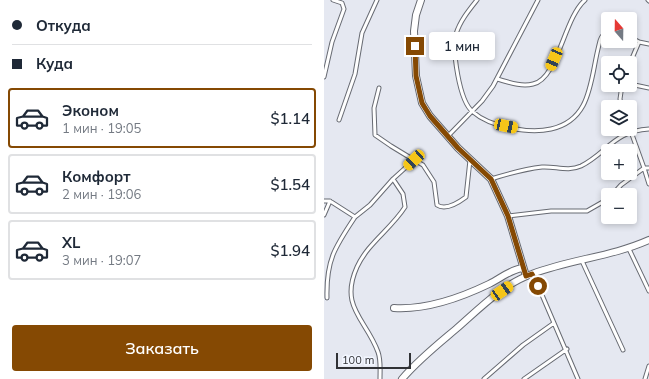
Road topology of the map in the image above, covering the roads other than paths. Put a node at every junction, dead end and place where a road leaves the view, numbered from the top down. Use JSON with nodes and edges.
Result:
{"nodes":[{"id":1,"x":333,"y":0,"type":"edge"},
{"id":2,"x":377,"y":0,"type":"edge"},
{"id":3,"x":421,"y":0,"type":"edge"},
{"id":4,"x":477,"y":0,"type":"edge"},
{"id":5,"x":538,"y":0,"type":"edge"},
{"id":6,"x":585,"y":0,"type":"edge"},
{"id":7,"x":601,"y":38,"type":"edge"},
{"id":8,"x":639,"y":42,"type":"joint"},
{"id":9,"x":649,"y":44,"type":"edge"},
{"id":10,"x":633,"y":56,"type":"edge"},
{"id":11,"x":324,"y":77,"type":"edge"},
{"id":12,"x":497,"y":79,"type":"junction"},
{"id":13,"x":637,"y":85,"type":"edge"},
{"id":14,"x":379,"y":88,"type":"dead end"},
{"id":15,"x":649,"y":88,"type":"edge"},
{"id":16,"x":472,"y":111,"type":"junction"},
{"id":17,"x":339,"y":120,"type":"dead end"},
{"id":18,"x":649,"y":129,"type":"edge"},
{"id":19,"x":637,"y":130,"type":"edge"},
{"id":20,"x":620,"y":136,"type":"edge"},
{"id":21,"x":633,"y":136,"type":"edge"},
{"id":22,"x":448,"y":137,"type":"junction"},
{"id":23,"x":414,"y":160,"type":"junction"},
{"id":24,"x":470,"y":160,"type":"junction"},
{"id":25,"x":644,"y":168,"type":"junction"},
{"id":26,"x":649,"y":168,"type":"edge"},
{"id":27,"x":393,"y":179,"type":"junction"},
{"id":28,"x":491,"y":179,"type":"junction"},
{"id":29,"x":649,"y":184,"type":"edge"},
{"id":30,"x":618,"y":188,"type":"edge"},
{"id":31,"x":324,"y":201,"type":"edge"},
{"id":32,"x":330,"y":201,"type":"junction"},
{"id":33,"x":601,"y":204,"type":"edge"},
{"id":34,"x":324,"y":215,"type":"edge"},
{"id":35,"x":355,"y":216,"type":"junction"},
{"id":36,"x":508,"y":216,"type":"junction"},
{"id":37,"x":649,"y":240,"type":"edge"},
{"id":38,"x":629,"y":249,"type":"junction"},
{"id":39,"x":581,"y":259,"type":"junction"},
{"id":40,"x":522,"y":268,"type":"junction"},
{"id":41,"x":532,"y":274,"type":"junction"},
{"id":42,"x":526,"y":276,"type":"junction"},
{"id":43,"x":649,"y":291,"type":"edge"},
{"id":44,"x":327,"y":298,"type":"dead end"},
{"id":45,"x":394,"y":308,"type":"dead end"},
{"id":46,"x":554,"y":323,"type":"junction"},
{"id":47,"x":567,"y":349,"type":"junction"},
{"id":48,"x":623,"y":350,"type":"dead end"},
{"id":49,"x":649,"y":366,"type":"edge"},
{"id":50,"x":380,"y":379,"type":"edge"},
{"id":51,"x":402,"y":379,"type":"edge"},
{"id":52,"x":484,"y":379,"type":"edge"},
{"id":53,"x":524,"y":379,"type":"edge"},
{"id":54,"x":578,"y":379,"type":"edge"},
{"id":55,"x":645,"y":379,"type":"edge"}],
"edges":[{"from":1,"to":11,"type":"lane"},
{"from":2,"to":17,"type":"lane"},
{"from":3,"to":22,"type":"street"},
{"from":4,"to":16,"type":"lane"},
{"from":5,"to":12,"type":"lane"},
{"from":6,"to":12,"type":"lane"},
{"from":7,"to":16,"type":"lane"},
{"from":8,"to":9,"type":"lane"},
{"from":8,"to":10,"type":"lane"},
{"from":12,"to":16,"type":"lane"},
{"from":13,"to":15,"type":"lane"},
{"from":14,"to":23,"type":"lane"},
{"from":16,"to":22,"type":"lane"},
{"from":18,"to":19,"type":"lane"},
{"from":20,"to":28,"type":"lane"},
{"from":21,"to":25,"type":"lane"},
{"from":22,"to":24,"type":"street"},
{"from":23,"to":24,"type":"lane"},
{"from":23,"to":27,"type":"lane"},
{"from":24,"to":28,"type":"street"},
{"from":25,"to":26,"type":"lane"},
{"from":25,"to":29,"type":"lane"},
{"from":25,"to":30,"type":"lane"},
{"from":27,"to":35,"type":"lane"},
{"from":27,"to":50,"type":"lane"},
{"from":28,"to":36,"type":"street"},
{"from":31,"to":32,"type":"lane"},
{"from":32,"to":34,"type":"lane"},
{"from":32,"to":35,"type":"lane"},
{"from":33,"to":36,"type":"lane"},
{"from":35,"to":44,"type":"lane"},
{"from":36,"to":40,"type":"street"},
{"from":37,"to":38,"type":"street"},
{"from":38,"to":39,"type":"street"},
{"from":38,"to":43,"type":"lane"},
{"from":39,"to":41,"type":"street"},
{"from":39,"to":48,"type":"lane"},
{"from":40,"to":42,"type":"street"},
{"from":40,"to":45,"type":"street"},
{"from":41,"to":42,"type":"street"},
{"from":41,"to":46,"type":"lane"},
{"from":42,"to":51,"type":"street"},
{"from":46,"to":47,"type":"lane"},
{"from":46,"to":52,"type":"lane"},
{"from":47,"to":53,"type":"lane"},
{"from":47,"to":54,"type":"lane"},
{"from":49,"to":55,"type":"lane"}]}
